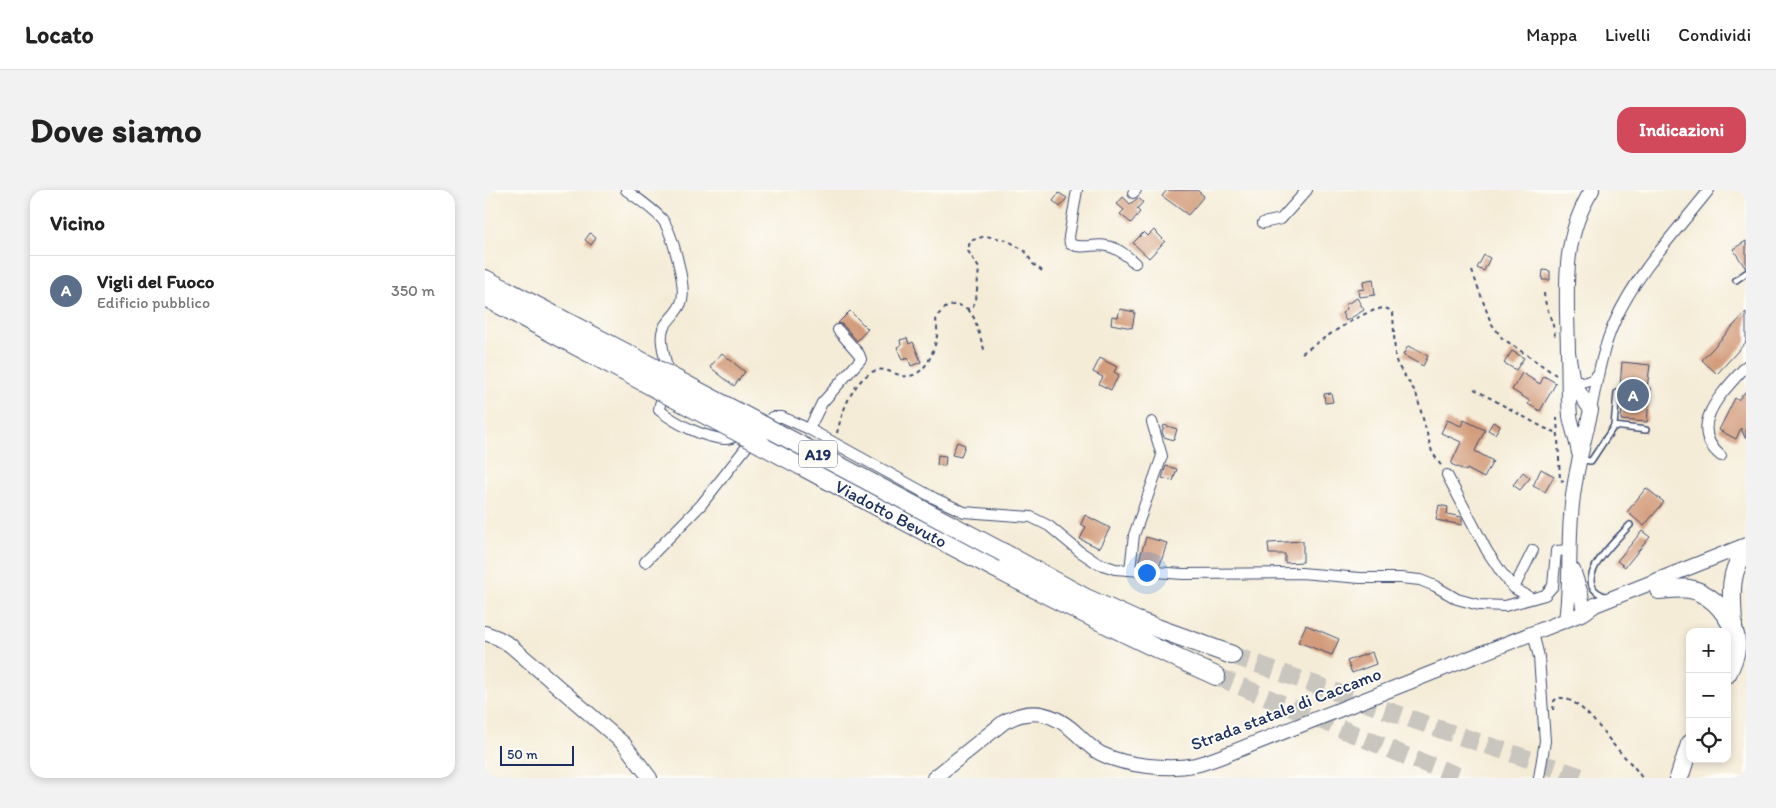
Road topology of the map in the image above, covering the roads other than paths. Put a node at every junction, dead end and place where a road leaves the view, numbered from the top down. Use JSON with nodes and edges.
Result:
{"nodes":[{"id":1,"x":627,"y":190,"type":"edge"},
{"id":2,"x":1077,"y":190,"type":"edge"},
{"id":3,"x":1307,"y":190,"type":"edge"},
{"id":4,"x":1592,"y":190,"type":"edge"},
{"id":5,"x":1709,"y":190,"type":"edge"},
{"id":6,"x":1263,"y":223,"type":"dead end"},
{"id":7,"x":1135,"y":263,"type":"dead end"},
{"id":8,"x":1746,"y":273,"type":"edge"},
{"id":9,"x":485,"y":279,"type":"edge"},
{"id":10,"x":1736,"y":280,"type":"dead end"},
{"id":11,"x":485,"y":297,"type":"edge"},
{"id":12,"x":838,"y":330,"type":"dead end"},
{"id":13,"x":1568,"y":352,"type":"junction"},
{"id":14,"x":627,"y":363,"type":"junction"},
{"id":15,"x":1746,"y":366,"type":"edge"},
{"id":16,"x":1571,"y":373,"type":"junction"},
{"id":17,"x":1598,"y":374,"type":"junction"},
{"id":18,"x":1562,"y":387,"type":"junction"},
{"id":19,"x":1617,"y":393,"type":"dead end"},
{"id":20,"x":1591,"y":410,"type":"junction"},
{"id":21,"x":1152,"y":422,"type":"dead end"},
{"id":22,"x":763,"y":426,"type":"junction"},
{"id":23,"x":1614,"y":426,"type":"junction"},
{"id":24,"x":809,"y":429,"type":"junction"},
{"id":25,"x":1646,"y":430,"type":"dead end"},
{"id":26,"x":1721,"y":456,"type":"dead end"},
{"id":27,"x":1579,"y":459,"type":"junction"},
{"id":28,"x":1447,"y":476,"type":"road end"},
{"id":29,"x":1630,"y":525,"type":"dead end"},
{"id":30,"x":1533,"y":550,"type":"dead end"},
{"id":31,"x":1744,"y":551,"type":"edge"},
{"id":32,"x":1570,"y":555,"type":"junction"},
{"id":33,"x":645,"y":562,"type":"dead end"},
{"id":34,"x":1130,"y":570,"type":"junction"},
{"id":35,"x":1514,"y":588,"type":"junction"},
{"id":36,"x":1659,"y":590,"type":"junction"},
{"id":37,"x":1575,"y":597,"type":"junction"},
{"id":38,"x":1531,"y":598,"type":"junction"},
{"id":39,"x":1613,"y":598,"type":"junction"},
{"id":40,"x":1589,"y":609,"type":"junction"},
{"id":41,"x":1566,"y":620,"type":"junction"},
{"id":42,"x":1733,"y":629,"type":"junction"},
{"id":43,"x":1533,"y":633,"type":"junction"},
{"id":44,"x":485,"y":634,"type":"edge"},
{"id":45,"x":1232,"y":656,"type":"tunnel mouth"},
{"id":46,"x":1746,"y":662,"type":"edge"},
{"id":47,"x":1727,"y":673,"type":"edge"},
{"id":48,"x":1216,"y":676,"type":"tunnel mouth"},
{"id":49,"x":1731,"y":681,"type":"edge"},
{"id":50,"x":1686,"y":756,"type":"edge"},
{"id":51,"x":650,"y":778,"type":"edge"},
{"id":52,"x":934,"y":778,"type":"edge"},
{"id":53,"x":1539,"y":778,"type":"edge"},
{"id":54,"x":1679,"y":778,"type":"edge"}],
"edges":[{"from":1,"to":22,"type":"street"},
{"from":2,"to":7,"type":"street"},
{"from":3,"to":6,"type":"street"},
{"from":4,"to":13,"type":"main road"},
{"from":5,"to":17,"type":"street"},
{"from":8,"to":10,"type":"lane"},
{"from":9,"to":14,"type":"highway","number":"A19"},
{"from":11,"to":14,"type":"highway","number":"A19"},
{"from":12,"to":24,"type":"street"},
{"from":13,"to":16,"type":"main road"},
{"from":13,"to":18,"type":"main road"},
{"from":14,"to":45,"type":"highway","name":"Viadotto Bevuto","number":"A19","bridge":true},
{"from":14,"to":48,"type":"highway","name":"Viadotto Bevuto","number":"A19","bridge":true},
{"from":15,"to":26,"type":"street"},
{"from":16,"to":17,"type":"street"},
{"from":16,"to":20,"type":"main road"},
{"from":17,"to":20,"type":"street"},
{"from":18,"to":20,"type":"main road"},
{"from":18,"to":27,"type":"main road"},
{"from":19,"to":23,"type":"lane"},
{"from":20,"to":27,"type":"main road"},
{"from":21,"to":34,"type":"street"},
{"from":22,"to":24,"type":"street"},
{"from":22,"to":33,"type":"street"},
{"from":23,"to":25,"type":"lane"},
{"from":23,"to":27,"type":"lane"},
{"from":24,"to":34,"type":"street"},
{"from":27,"to":32,"type":"main road"},
{"from":28,"to":35,"type":"street"},
{"from":29,"to":39,"type":"lane"},
{"from":30,"to":35,"type":"street"},
{"from":31,"to":36,"type":"main road","name":"Strada statale di Caccamo"},
{"from":31,"to":39,"type":"main road","name":"Strada statale di Caccamo"},
{"from":31,"to":42,"type":"highway"},
{"from":32,"to":37,"type":"main road"},
{"from":32,"to":38,"type":"street"},
{"from":34,"to":38,"type":"street"},
{"from":35,"to":38,"type":"street"},
{"from":36,"to":40,"type":"main road","name":"Strada statale di Caccamo"},
{"from":36,"to":42,"type":"highway"},
{"from":37,"to":40,"type":"main road"},
{"from":37,"to":41,"type":"main road"},
{"from":39,"to":40,"type":"main road","name":"Strada statale di Caccamo"},
{"from":40,"to":41,"type":"main road","name":"Strada statale di Caccamo"},
{"from":41,"to":43,"type":"main road","name":"Strada statale di Caccamo"},
{"from":42,"to":47,"type":"highway"},
{"from":43,"to":52,"type":"main road","name":"Strada statale di Caccamo"},
{"from":43,"to":53,"type":"street"},
{"from":44,"to":51,"type":"main road"},
{"from":46,"to":49,"type":"highway"},
{"from":50,"to":54,"type":"highway"}]}
